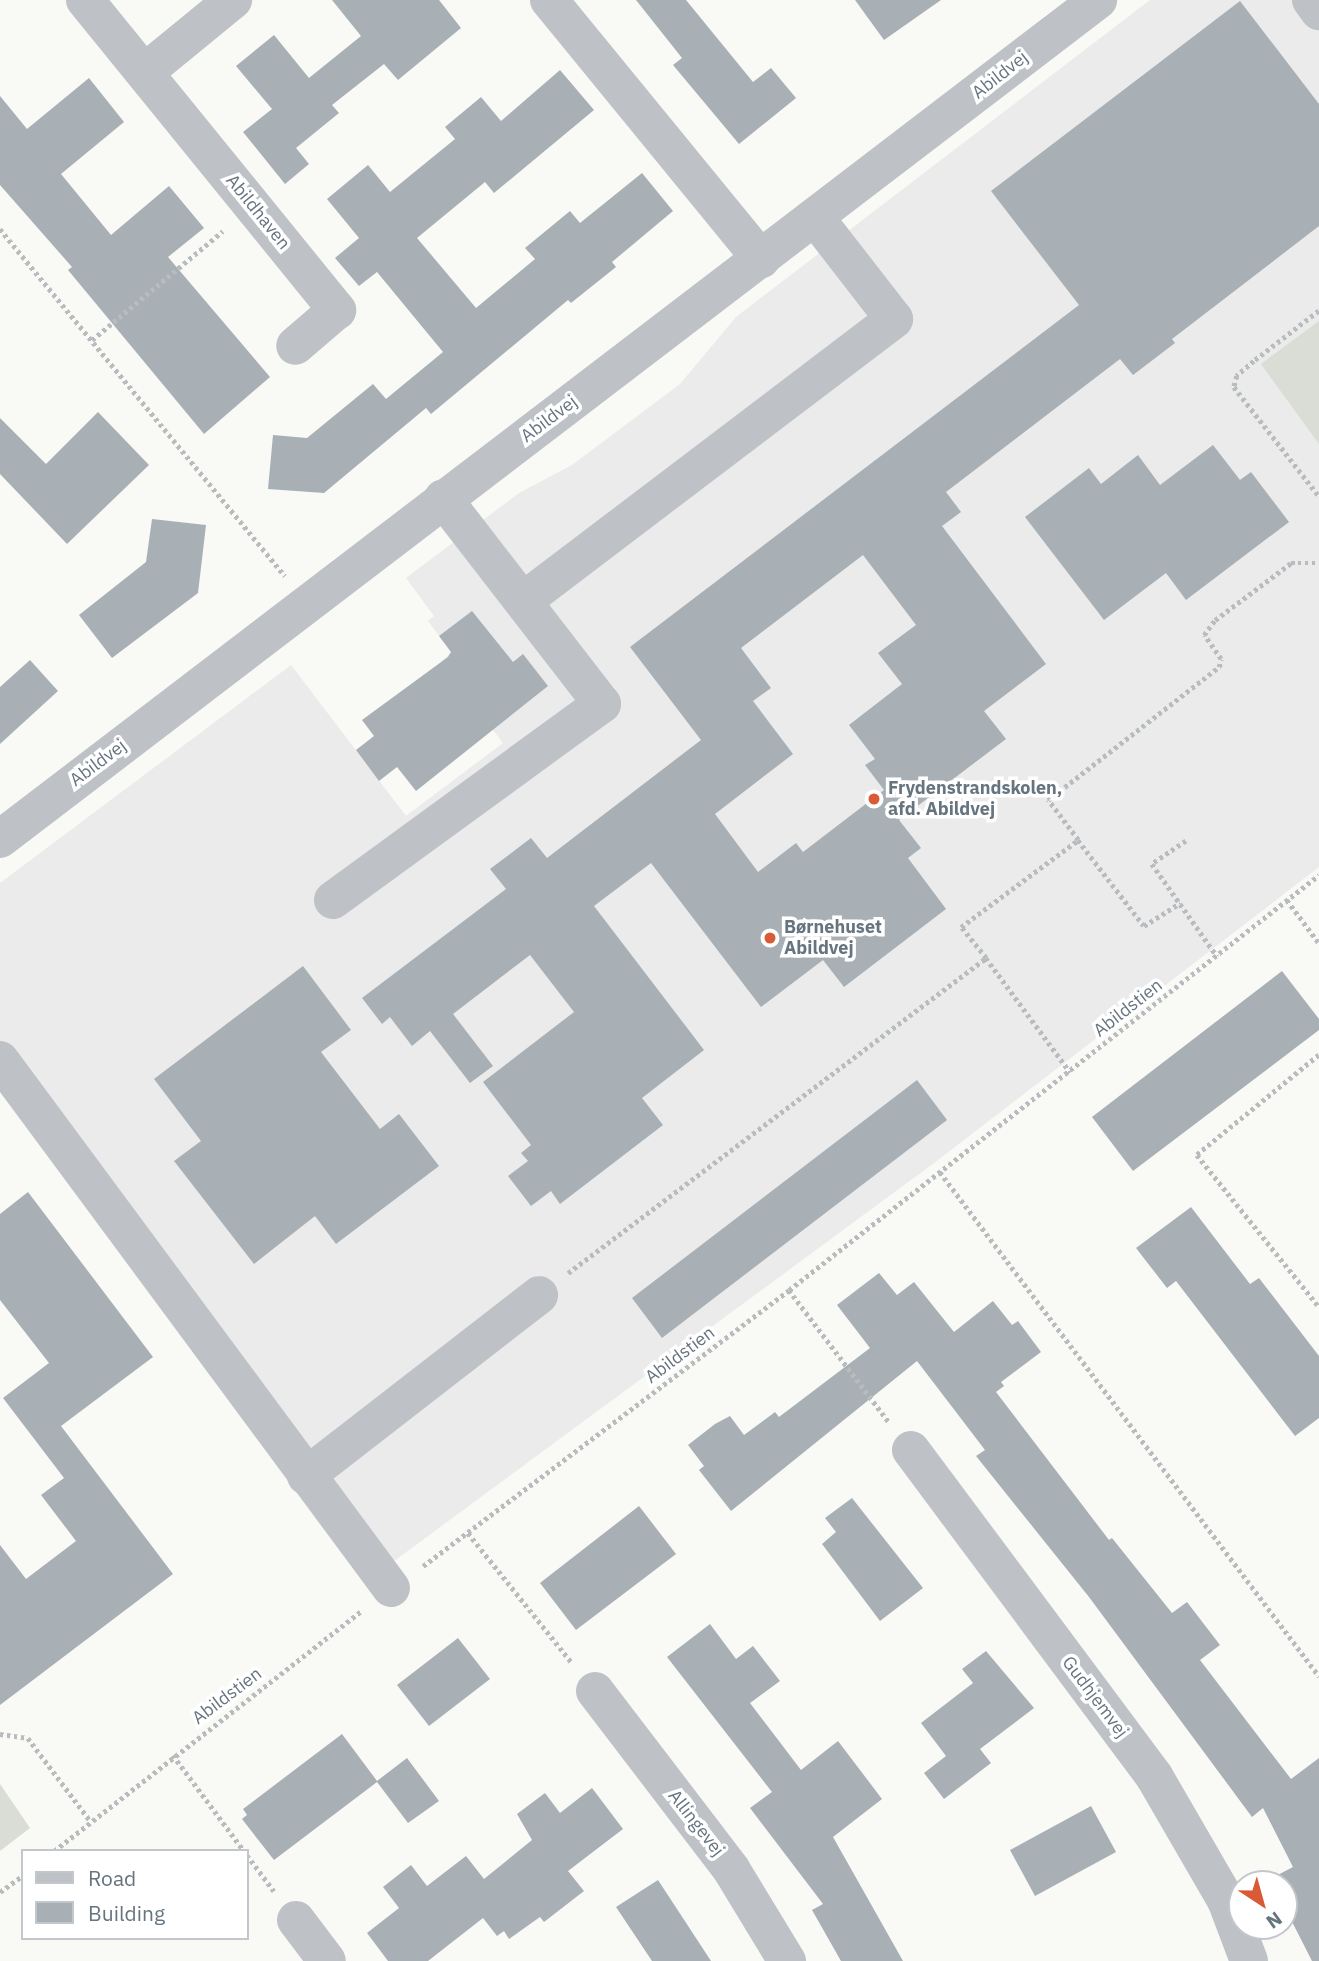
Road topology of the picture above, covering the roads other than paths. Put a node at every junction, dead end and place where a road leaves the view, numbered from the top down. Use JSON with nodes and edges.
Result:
{"nodes":[{"id":1,"x":85,"y":0,"type":"edge"},
{"id":2,"x":233,"y":0,"type":"edge"},
{"id":3,"x":549,"y":0,"type":"edge"},
{"id":4,"x":1098,"y":0,"type":"edge"},
{"id":5,"x":145,"y":72,"type":"junction"},
{"id":6,"x":815,"y":217,"type":"junction"},
{"id":7,"x":761,"y":259,"type":"junction"},
{"id":8,"x":295,"y":346,"type":"dead end"},
{"id":9,"x":443,"y":498,"type":"junction"},
{"id":10,"x":523,"y":601,"type":"junction"},
{"id":11,"x":0,"y":839,"type":"edge"},
{"id":12,"x":333,"y":900,"type":"dead end"},
{"id":13,"x":0,"y":1060,"type":"edge"},
{"id":14,"x":539,"y":1295,"type":"road end"},
{"id":15,"x":911,"y":1450,"type":"road end"},
{"id":16,"x":306,"y":1476,"type":"junction"},
{"id":17,"x":391,"y":1588,"type":"road end"},
{"id":18,"x":595,"y":1691,"type":"road end"},
{"id":19,"x":296,"y":1920,"type":"dead end"},
{"id":20,"x":327,"y":1961,"type":"edge"},
{"id":21,"x":787,"y":1961,"type":"edge"},
{"id":22,"x":1249,"y":1961,"type":"edge"}],
"edges":[{"from":1,"to":5,"type":"street","name":"Abildhaven"},
{"from":2,"to":5,"type":"street"},
{"from":3,"to":7,"type":"street"},
{"from":4,"to":6,"type":"street","name":"Abildvej"},
{"from":5,"to":8,"type":"street","name":"Abildhaven"},
{"from":6,"to":7,"type":"street","name":"Abildvej"},
{"from":6,"to":10,"type":"street"},
{"from":7,"to":9,"type":"street","name":"Abildvej"},
{"from":9,"to":10,"type":"street"},
{"from":9,"to":11,"type":"street","name":"Abildvej"},
{"from":10,"to":12,"type":"street"},
{"from":13,"to":16,"type":"street"},
{"from":14,"to":16,"type":"street"},
{"from":15,"to":22,"type":"street","name":"Gudhjemvej"},
{"from":16,"to":17,"type":"street"},
{"from":18,"to":21,"type":"street","name":"Allingevej"},
{"from":19,"to":20,"type":"street"}]}
